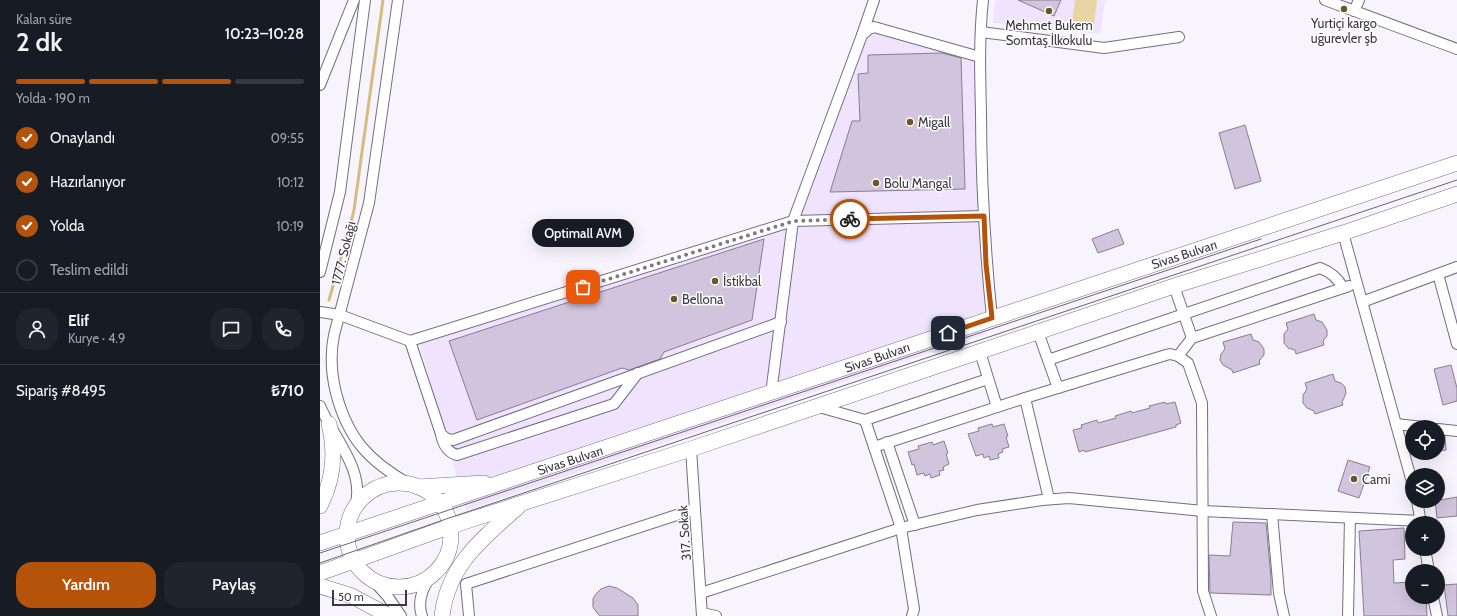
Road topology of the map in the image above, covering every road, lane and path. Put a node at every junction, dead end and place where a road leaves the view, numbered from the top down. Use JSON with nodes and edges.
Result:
{"nodes":[{"id":1,"x":354,"y":0,"type":"edge"},
{"id":2,"x":365,"y":0,"type":"edge"},
{"id":3,"x":398,"y":0,"type":"edge"},
{"id":4,"x":874,"y":0,"type":"edge"},
{"id":5,"x":983,"y":0,"type":"edge"},
{"id":6,"x":1328,"y":0,"type":"edge"},
{"id":7,"x":1359,"y":0,"type":"edge"},
{"id":8,"x":1354,"y":11,"type":"junction"},
{"id":9,"x":981,"y":32,"type":"junction"},
{"id":10,"x":862,"y":35,"type":"junction"},
{"id":11,"x":1179,"y":37,"type":"dead end"},
{"id":12,"x":1457,"y":49,"type":"edge"},
{"id":13,"x":980,"y":57,"type":"junction"},
{"id":14,"x":320,"y":85,"type":"edge"},
{"id":15,"x":1457,"y":163,"type":"edge"},
{"id":16,"x":1457,"y":194,"type":"edge"},
{"id":17,"x":984,"y":216,"type":"junction"},
{"id":18,"x":794,"y":221,"type":"junction"},
{"id":19,"x":1343,"y":233,"type":"junction"},
{"id":20,"x":1457,"y":266,"type":"edge"},
{"id":21,"x":320,"y":272,"type":"edge"},
{"id":22,"x":1438,"y":274,"type":"junction"},
{"id":23,"x":1357,"y":283,"type":"junction"},
{"id":24,"x":1174,"y":286,"type":"junction"},
{"id":25,"x":1344,"y":288,"type":"junction"},
{"id":26,"x":1362,"y":302,"type":"junction"},
{"id":27,"x":320,"y":312,"type":"edge"},
{"id":28,"x":1184,"y":314,"type":"junction"},
{"id":29,"x":340,"y":315,"type":"junction"},
{"id":30,"x":992,"y":318,"type":"junction"},
{"id":31,"x":781,"y":322,"type":"junction"},
{"id":32,"x":1038,"y":332,"type":"junction"},
{"id":33,"x":1192,"y":338,"type":"junction"},
{"id":34,"x":410,"y":341,"type":"junction"},
{"id":35,"x":1457,"y":344,"type":"edge"},
{"id":36,"x":980,"y":352,"type":"junction"},
{"id":37,"x":1178,"y":356,"type":"junction"},
{"id":38,"x":1048,"y":360,"type":"junction"},
{"id":39,"x":638,"y":373,"type":"junction"},
{"id":40,"x":988,"y":379,"type":"junction"},
{"id":41,"x":1058,"y":388,"type":"junction"},
{"id":42,"x":771,"y":394,"type":"junction"},
{"id":43,"x":1025,"y":398,"type":"junction"},
{"id":44,"x":320,"y":406,"type":"edge"},
{"id":45,"x":818,"y":406,"type":"junction"},
{"id":46,"x":998,"y":407,"type":"junction"},
{"id":47,"x":865,"y":420,"type":"junction"},
{"id":48,"x":329,"y":424,"type":"junction"},
{"id":49,"x":1396,"y":424,"type":"junction"},
{"id":50,"x":1405,"y":425,"type":"edge"},
{"id":51,"x":1445,"y":430,"type":"edge"},
{"id":52,"x":1457,"y":431,"type":"edge"},
{"id":53,"x":441,"y":434,"type":"junction"},
{"id":54,"x":887,"y":442,"type":"junction"},
{"id":55,"x":874,"y":447,"type":"junction"},
{"id":56,"x":691,"y":449,"type":"junction"},
{"id":57,"x":1408,"y":468,"type":"edge"},
{"id":58,"x":505,"y":482,"type":"junction"},
{"id":59,"x":414,"y":485,"type":"junction"},
{"id":60,"x":1049,"y":499,"type":"junction"},
{"id":61,"x":440,"y":503,"type":"junction"},
{"id":62,"x":522,"y":503,"type":"junction"},
{"id":63,"x":320,"y":506,"type":"edge"},
{"id":64,"x":355,"y":508,"type":"junction"},
{"id":65,"x":695,"y":509,"type":"junction"},
{"id":66,"x":1203,"y":511,"type":"junction"},
{"id":67,"x":1272,"y":514,"type":"junction"},
{"id":68,"x":1350,"y":518,"type":"junction"},
{"id":69,"x":1405,"y":521,"type":"edge"},
{"id":70,"x":915,"y":525,"type":"junction"},
{"id":71,"x":451,"y":526,"type":"junction"},
{"id":72,"x":901,"y":528,"type":"junction"},
{"id":73,"x":347,"y":534,"type":"junction"},
{"id":74,"x":320,"y":543,"type":"edge"},
{"id":75,"x":354,"y":561,"type":"junction"},
{"id":76,"x":320,"y":573,"type":"edge"},
{"id":77,"x":430,"y":577,"type":"junction"},
{"id":78,"x":373,"y":580,"type":"junction"},
{"id":79,"x":320,"y":586,"type":"edge"},
{"id":80,"x":701,"y":593,"type":"junction"},
{"id":81,"x":1434,"y":604,"type":"edge"},
{"id":82,"x":702,"y":615,"type":"edge"},
{"id":83,"x":389,"y":616,"type":"edge"},
{"id":84,"x":401,"y":616,"type":"edge"},
{"id":85,"x":422,"y":616,"type":"edge"},
{"id":86,"x":442,"y":616,"type":"edge"},
{"id":87,"x":469,"y":616,"type":"edge"},
{"id":88,"x":716,"y":616,"type":"edge"},
{"id":89,"x":912,"y":616,"type":"edge"},
{"id":90,"x":1211,"y":616,"type":"edge"},
{"id":91,"x":1284,"y":616,"type":"edge"},
{"id":92,"x":1348,"y":616,"type":"edge"},
{"id":93,"x":1437,"y":616,"type":"edge"}],
"edges":[{"from":1,"to":14,"type":"street"},
{"from":2,"to":21,"type":"street","name":"1777. Sokağı"},
{"from":3,"to":29,"type":"street","name":"1777. Sokağı"},
{"from":4,"to":10,"type":"street"},
{"from":5,"to":9,"type":"street"},
{"from":6,"to":8,"type":"street"},
{"from":7,"to":8,"type":"street"},
{"from":8,"to":12,"type":"street"},
{"from":9,"to":11,"type":"street"},
{"from":9,"to":13,"type":"street"},
{"from":10,"to":13,"type":"street"},
{"from":10,"to":18,"type":"street"},
{"from":13,"to":17,"type":"street"},
{"from":15,"to":30,"type":"highway","name":"Sivas Bulvarı"},
{"from":16,"to":19,"type":"highway","name":"Sivas Bulvarı"},
{"from":17,"to":18,"type":"street"},
{"from":17,"to":30,"type":"street"},
{"from":18,"to":31,"type":"street"},
{"from":18,"to":34,"type":"street"},
{"from":19,"to":23,"type":"street"},
{"from":19,"to":24,"type":"highway","name":"Sivas Bulvarı"},
{"from":20,"to":22,"type":"street"},
{"from":22,"to":26,"type":"street"},
{"from":22,"to":35,"type":"street"},
{"from":23,"to":25,"type":"street"},
{"from":23,"to":26,"type":"street"},
{"from":24,"to":28,"type":"street"},
{"from":24,"to":32,"type":"highway","name":"Sivas Bulvarı"},
{"from":25,"to":28,"type":"street"},
{"from":25,"to":33,"type":"street"},
{"from":26,"to":49,"type":"street"},
{"from":27,"to":29,"type":"street"},
{"from":28,"to":33,"type":"street"},
{"from":28,"to":38,"type":"street"},
{"from":29,"to":34,"type":"street"},
{"from":29,"to":59,"type":"street","name":"1777. Sokağı"},
{"from":30,"to":42,"type":"highway","name":"Sivas Bulvarı"},
{"from":31,"to":39,"type":"street"},
{"from":31,"to":42,"type":"street"},
{"from":32,"to":36,"type":"highway","name":"Sivas Bulvarı"},
{"from":32,"to":38,"type":"street"},
{"from":33,"to":37,"type":"street"},
{"from":34,"to":53,"type":"street"},
{"from":36,"to":40,"type":"street"},
{"from":36,"to":45,"type":"highway","name":"Sivas Bulvarı"},
{"from":37,"to":41,"type":"street"},
{"from":37,"to":66,"type":"street"},
{"from":38,"to":41,"type":"street"},
{"from":39,"to":53,"type":"street"},
{"from":39,"to":53,"type":"street"},
{"from":40,"to":46,"type":"street"},
{"from":40,"to":47,"type":"street"},
{"from":41,"to":43,"type":"street"},
{"from":42,"to":58,"type":"highway","name":"Sivas Bulvarı"},
{"from":43,"to":46,"type":"street"},
{"from":43,"to":60,"type":"street"},
{"from":44,"to":48,"type":"street"},
{"from":45,"to":47,"type":"street"},
{"from":45,"to":56,"type":"highway","name":"Sivas Bulvarı"},
{"from":46,"to":54,"type":"street"},
{"from":47,"to":55,"type":"street"},
{"from":48,"to":63,"type":"highway"},
{"from":48,"to":64,"type":"street"},
{"from":49,"to":50,"type":"street"},
{"from":49,"to":57,"type":"street"},
{"from":51,"to":52,"type":"street"},
{"from":54,"to":55,"type":"street"},
{"from":54,"to":70,"type":"street"},
{"from":55,"to":72,"type":"street"},
{"from":56,"to":62,"type":"highway","name":"Sivas Bulvarı"},
{"from":56,"to":65,"type":"street","name":"317. Sokak"},
{"from":58,"to":59,"type":"highway"},
{"from":58,"to":61,"type":"highway","name":"Sivas Bulvarı"},
{"from":59,"to":61,"type":"highway"},
{"from":59,"to":64,"type":"highway"},
{"from":60,"to":66,"type":"street"},
{"from":60,"to":70,"type":"street"},
{"from":61,"to":71,"type":"highway"},
{"from":61,"to":73,"type":"highway","name":"Sivas Bulvarı"},
{"from":62,"to":71,"type":"highway","name":"Sivas Bulvarı"},
{"from":62,"to":86,"type":"highway"},
{"from":64,"to":73,"type":"highway"},
{"from":65,"to":80,"type":"street","name":"317. Sokak"},
{"from":65,"to":87,"type":"street"},
{"from":66,"to":67,"type":"street"},
{"from":66,"to":90,"type":"street"},
{"from":67,"to":68,"type":"street"},
{"from":67,"to":91,"type":"street"},
{"from":68,"to":69,"type":"street"},
{"from":68,"to":92,"type":"street"},
{"from":70,"to":72,"type":"street"},
{"from":71,"to":75,"type":"highway","name":"Sivas Bulvarı"},
{"from":71,"to":77,"type":"highway"},
{"from":72,"to":80,"type":"street"},
{"from":72,"to":89,"type":"street"},
{"from":73,"to":74,"type":"highway","name":"Sivas Bulvarı"},
{"from":73,"to":75,"type":"highway"},
{"from":75,"to":76,"type":"highway","name":"Sivas Bulvarı"},
{"from":75,"to":78,"type":"highway"},
{"from":77,"to":78,"type":"highway"},
{"from":77,"to":85,"type":"street"},
{"from":78,"to":84,"type":"street"},
{"from":79,"to":83,"type":"highway"},
{"from":80,"to":82,"type":"street","name":"317. Sokak"},
{"from":81,"to":93,"type":"street"},
{"from":82,"to":88,"type":"street"}]}
